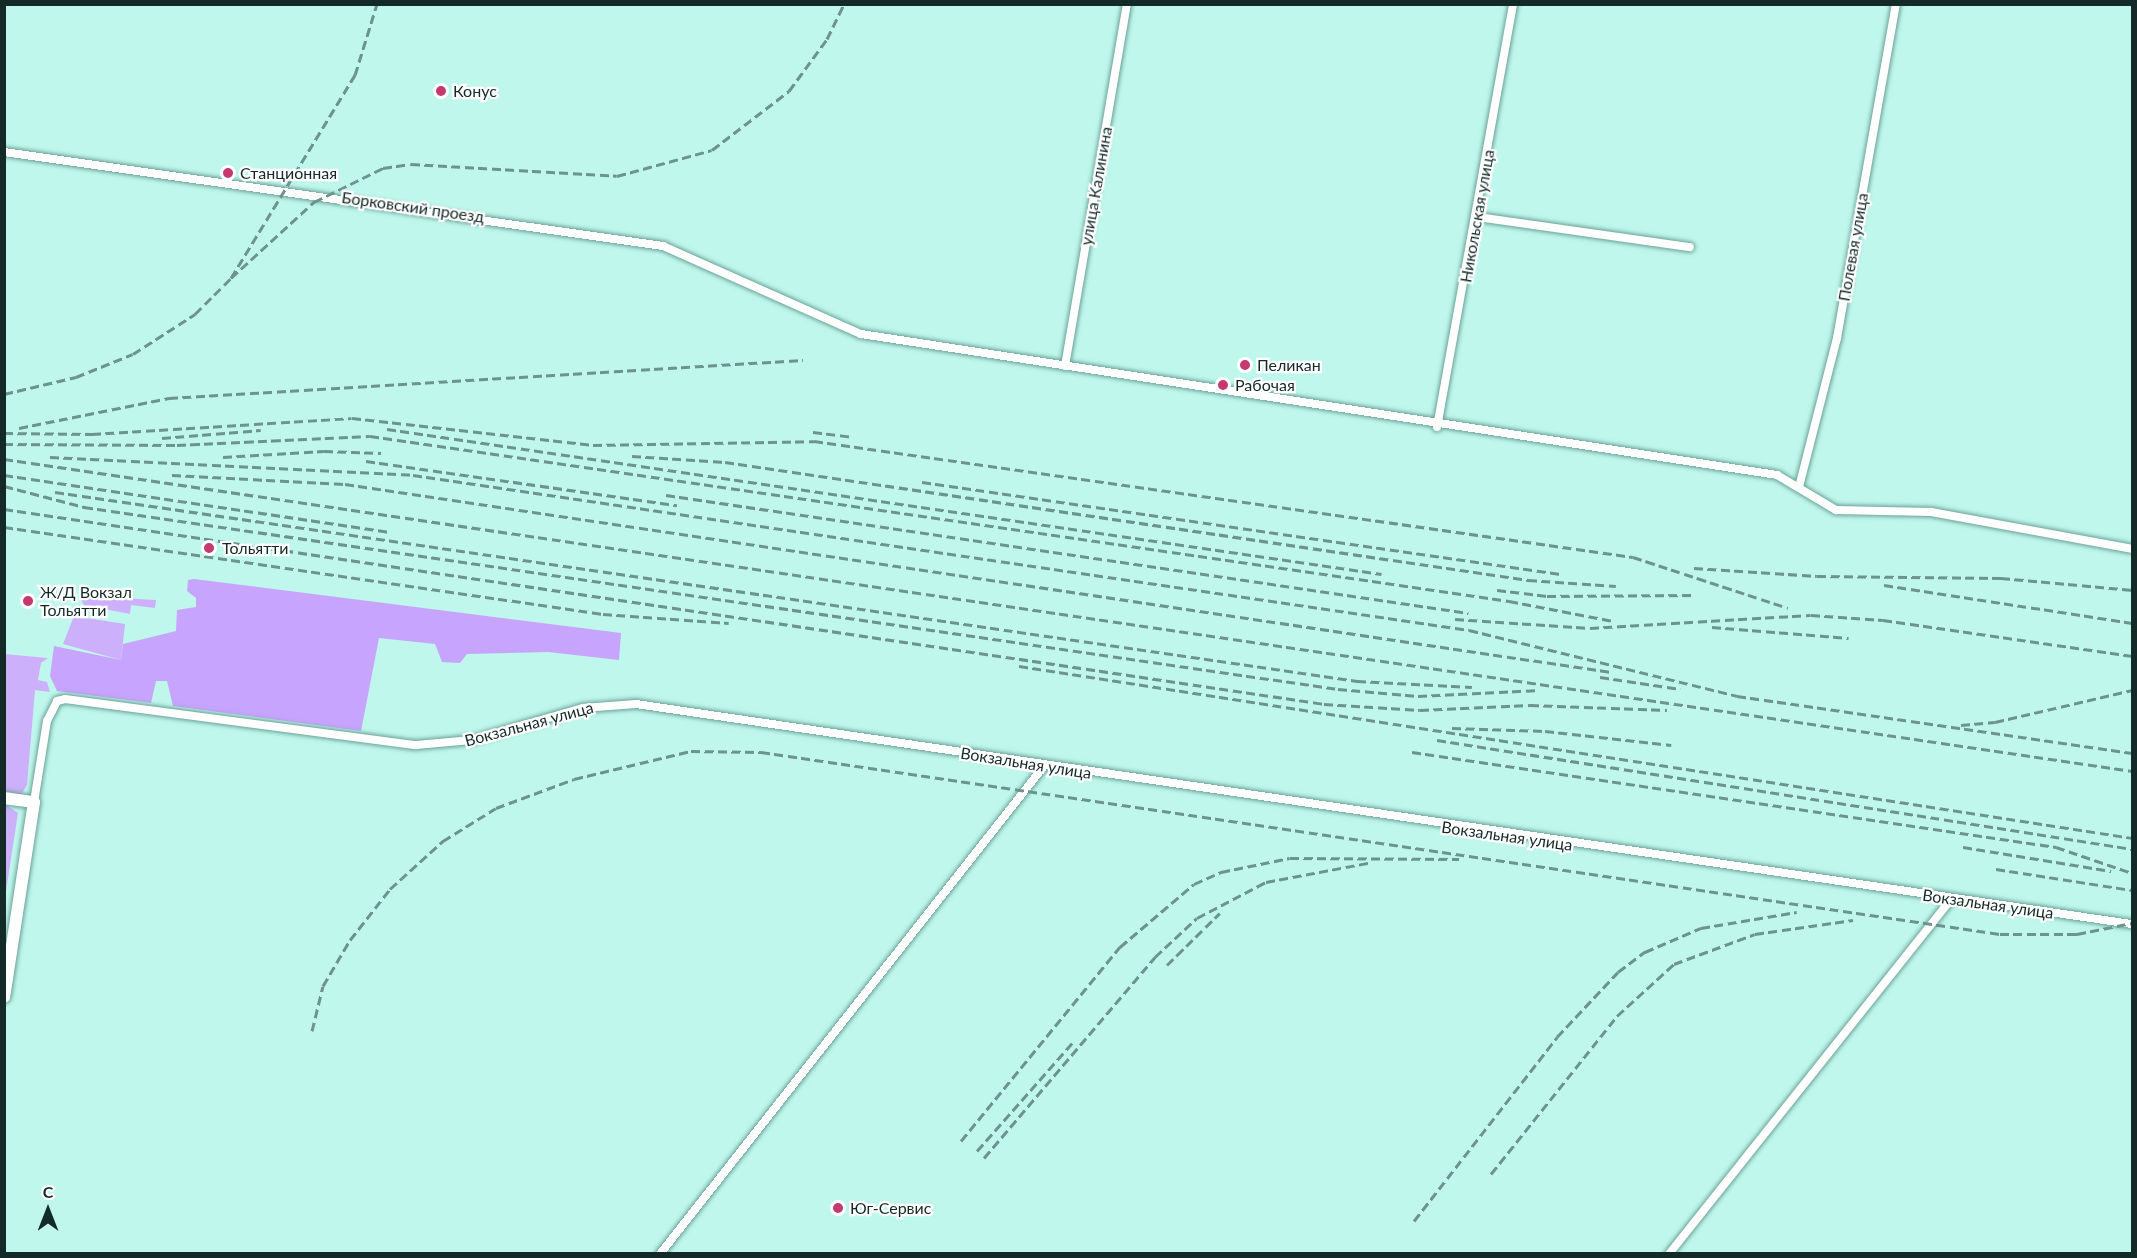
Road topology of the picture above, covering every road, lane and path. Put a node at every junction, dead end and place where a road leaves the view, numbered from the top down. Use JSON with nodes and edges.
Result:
{"nodes":[{"id":1,"x":1127,"y":4,"type":"edge"},
{"id":2,"x":1513,"y":4,"type":"edge"},
{"id":3,"x":1896,"y":4,"type":"edge"},
{"id":4,"x":4,"y":152,"type":"edge"},
{"id":5,"x":1478,"y":217,"type":"junction"},
{"id":6,"x":1690,"y":247,"type":"dead end"},
{"id":7,"x":1065,"y":366,"type":"junction"},
{"id":8,"x":1437,"y":427,"type":"junction"},
{"id":9,"x":1799,"y":487,"type":"junction"},
{"id":10,"x":2133,"y":549,"type":"edge"},
{"id":11,"x":1044,"y":766,"type":"junction"},
{"id":12,"x":4,"y":798,"type":"edge"},
{"id":13,"x":34,"y":802,"type":"junction"},
{"id":14,"x":1951,"y":899,"type":"junction"},
{"id":15,"x":2133,"y":924,"type":"edge"},
{"id":16,"x":4,"y":997,"type":"edge"},
{"id":17,"x":660,"y":1254,"type":"edge"},
{"id":18,"x":1669,"y":1254,"type":"edge"}],
"edges":[{"from":1,"to":7,"type":"street","name":"улица Калинина"},
{"from":2,"to":5,"type":"street","name":"Никольская улица"},
{"from":3,"to":9,"type":"street","name":"Полевая улица"},
{"from":4,"to":7,"type":"street","name":"Борковский проезд"},
{"from":5,"to":6,"type":"street"},
{"from":5,"to":8,"type":"street","name":"Никольская улица"},
{"from":7,"to":8,"type":"street"},
{"from":8,"to":9,"type":"street"},
{"from":9,"to":10,"type":"street"},
{"from":11,"to":13,"type":"street","name":"Вокзальная улица"},
{"from":11,"to":14,"type":"street","name":"Вокзальная улица"},
{"from":11,"to":17,"type":"street"},
{"from":12,"to":13,"type":"street"},
{"from":13,"to":16,"type":"street"},
{"from":14,"to":15,"type":"street","name":"Вокзальная улица"},
{"from":14,"to":18,"type":"street"}]}
